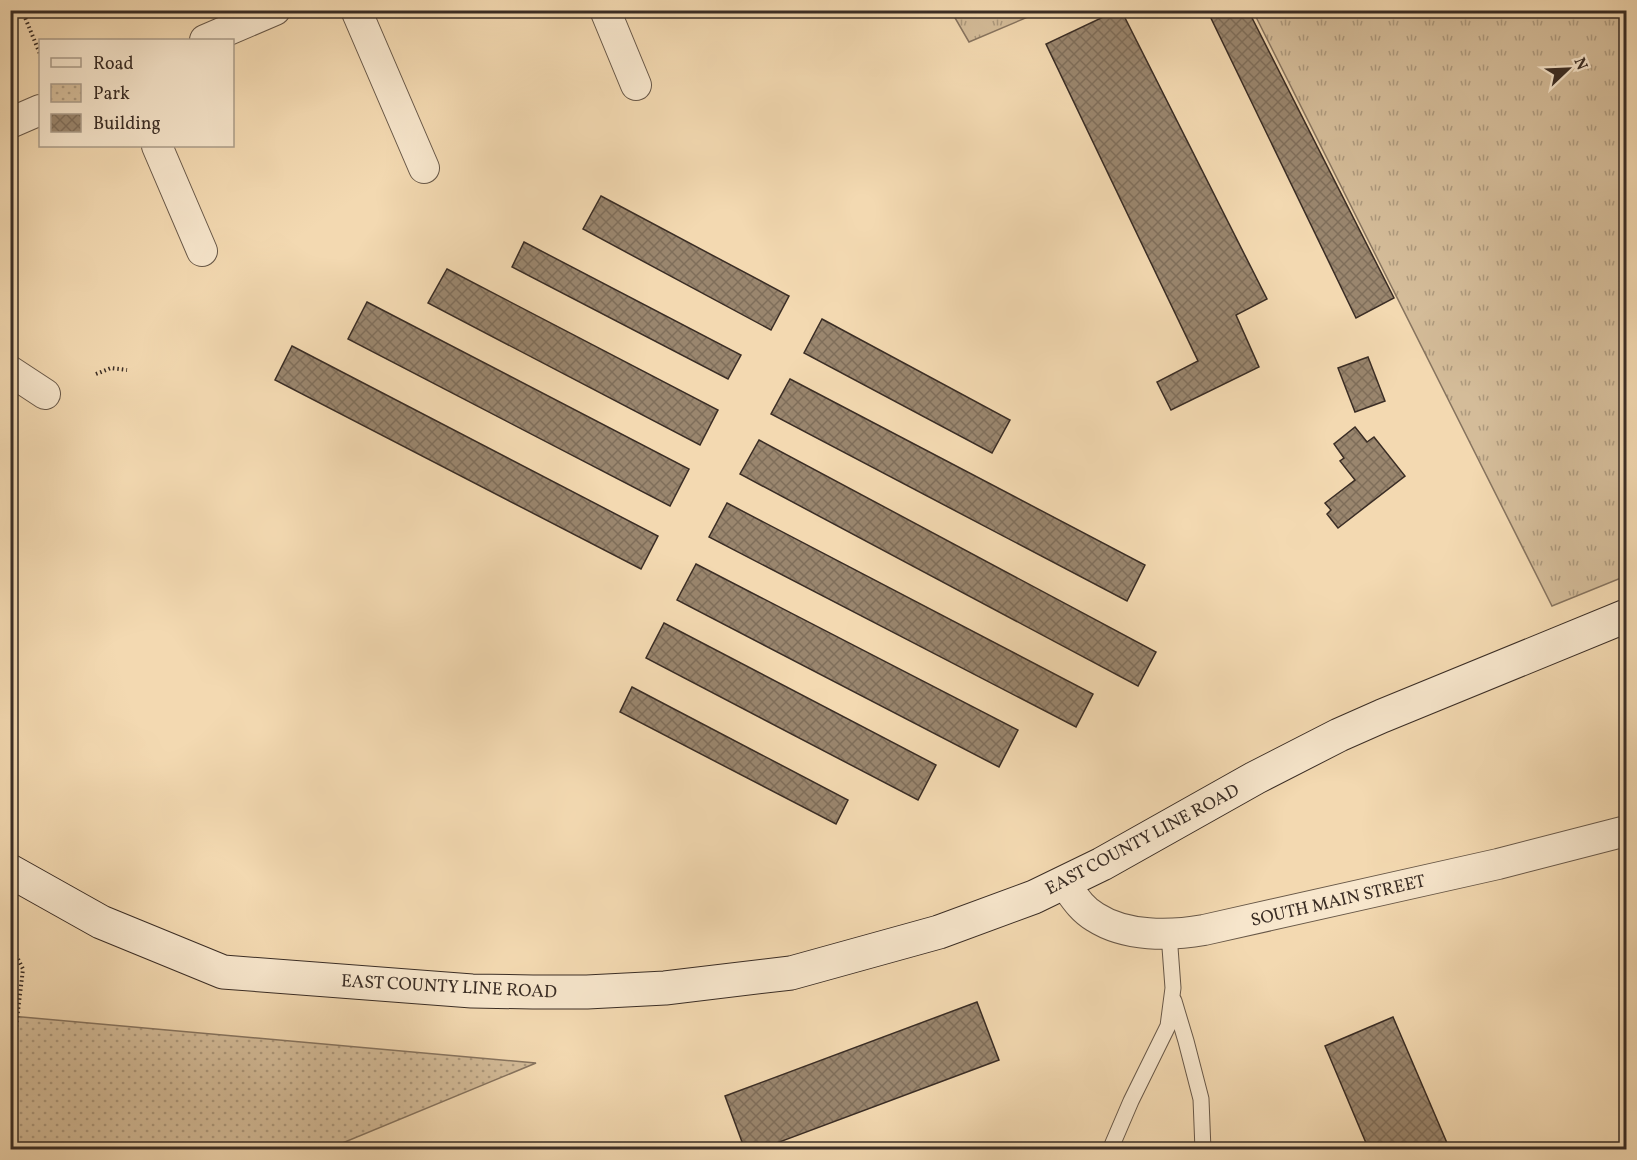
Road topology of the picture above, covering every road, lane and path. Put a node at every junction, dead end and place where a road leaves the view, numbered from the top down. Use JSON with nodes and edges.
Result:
{"nodes":[{"id":1,"x":22,"y":10,"type":"edge"},
{"id":2,"x":275,"y":10,"type":"edge"},
{"id":3,"x":356,"y":10,"type":"edge"},
{"id":4,"x":605,"y":10,"type":"edge"},
{"id":5,"x":237,"y":18,"type":"edge"},
{"id":6,"x":206,"y":39,"type":"edge"},
{"id":7,"x":39,"y":52,"type":"edge"},
{"id":8,"x":636,"y":85,"type":"dead end"},
{"id":9,"x":39,"y":110,"type":"edge"},
{"id":10,"x":10,"y":123,"type":"edge"},
{"id":11,"x":157,"y":147,"type":"edge"},
{"id":12,"x":424,"y":168,"type":"dead end"},
{"id":13,"x":202,"y":251,"type":"dead end"},
{"id":14,"x":128,"y":370,"type":"dead end"},
{"id":15,"x":10,"y":371,"type":"edge"},
{"id":16,"x":96,"y":374,"type":"dead end"},
{"id":17,"x":45,"y":394,"type":"dead end"},
{"id":18,"x":1626,"y":616,"type":"edge"},
{"id":19,"x":1626,"y":831,"type":"edge"},
{"id":20,"x":10,"y":871,"type":"edge"},
{"id":21,"x":1064,"y":883,"type":"junction"},
{"id":22,"x":1169,"y":934,"type":"junction"},
{"id":23,"x":10,"y":943,"type":"edge"},
{"id":24,"x":1172,"y":996,"type":"junction"},
{"id":25,"x":10,"y":1043,"type":"edge"},
{"id":26,"x":1110,"y":1149,"type":"edge"},
{"id":27,"x":1203,"y":1149,"type":"edge"}],
"edges":[{"from":1,"to":7,"type":"path"},
{"from":2,"to":5,"type":"street"},
{"from":3,"to":12,"type":"street"},
{"from":4,"to":8,"type":"street"},
{"from":5,"to":6,"type":"street"},
{"from":9,"to":10,"type":"street"},
{"from":11,"to":13,"type":"street"},
{"from":14,"to":16,"type":"path"},
{"from":15,"to":17,"type":"street"},
{"from":18,"to":21,"type":"main road","name":"EAST COUNTY LINE ROAD"},
{"from":19,"to":22,"type":"street","name":"SOUTH MAIN STREET"},
{"from":20,"to":21,"type":"main road","name":"EAST COUNTY LINE ROAD"},
{"from":21,"to":22,"type":"street","name":"SOUTH MAIN STREET"},
{"from":22,"to":24,"type":"lane"},
{"from":23,"to":25,"type":"path"},
{"from":24,"to":26,"type":"lane"},
{"from":24,"to":27,"type":"lane"}]}
